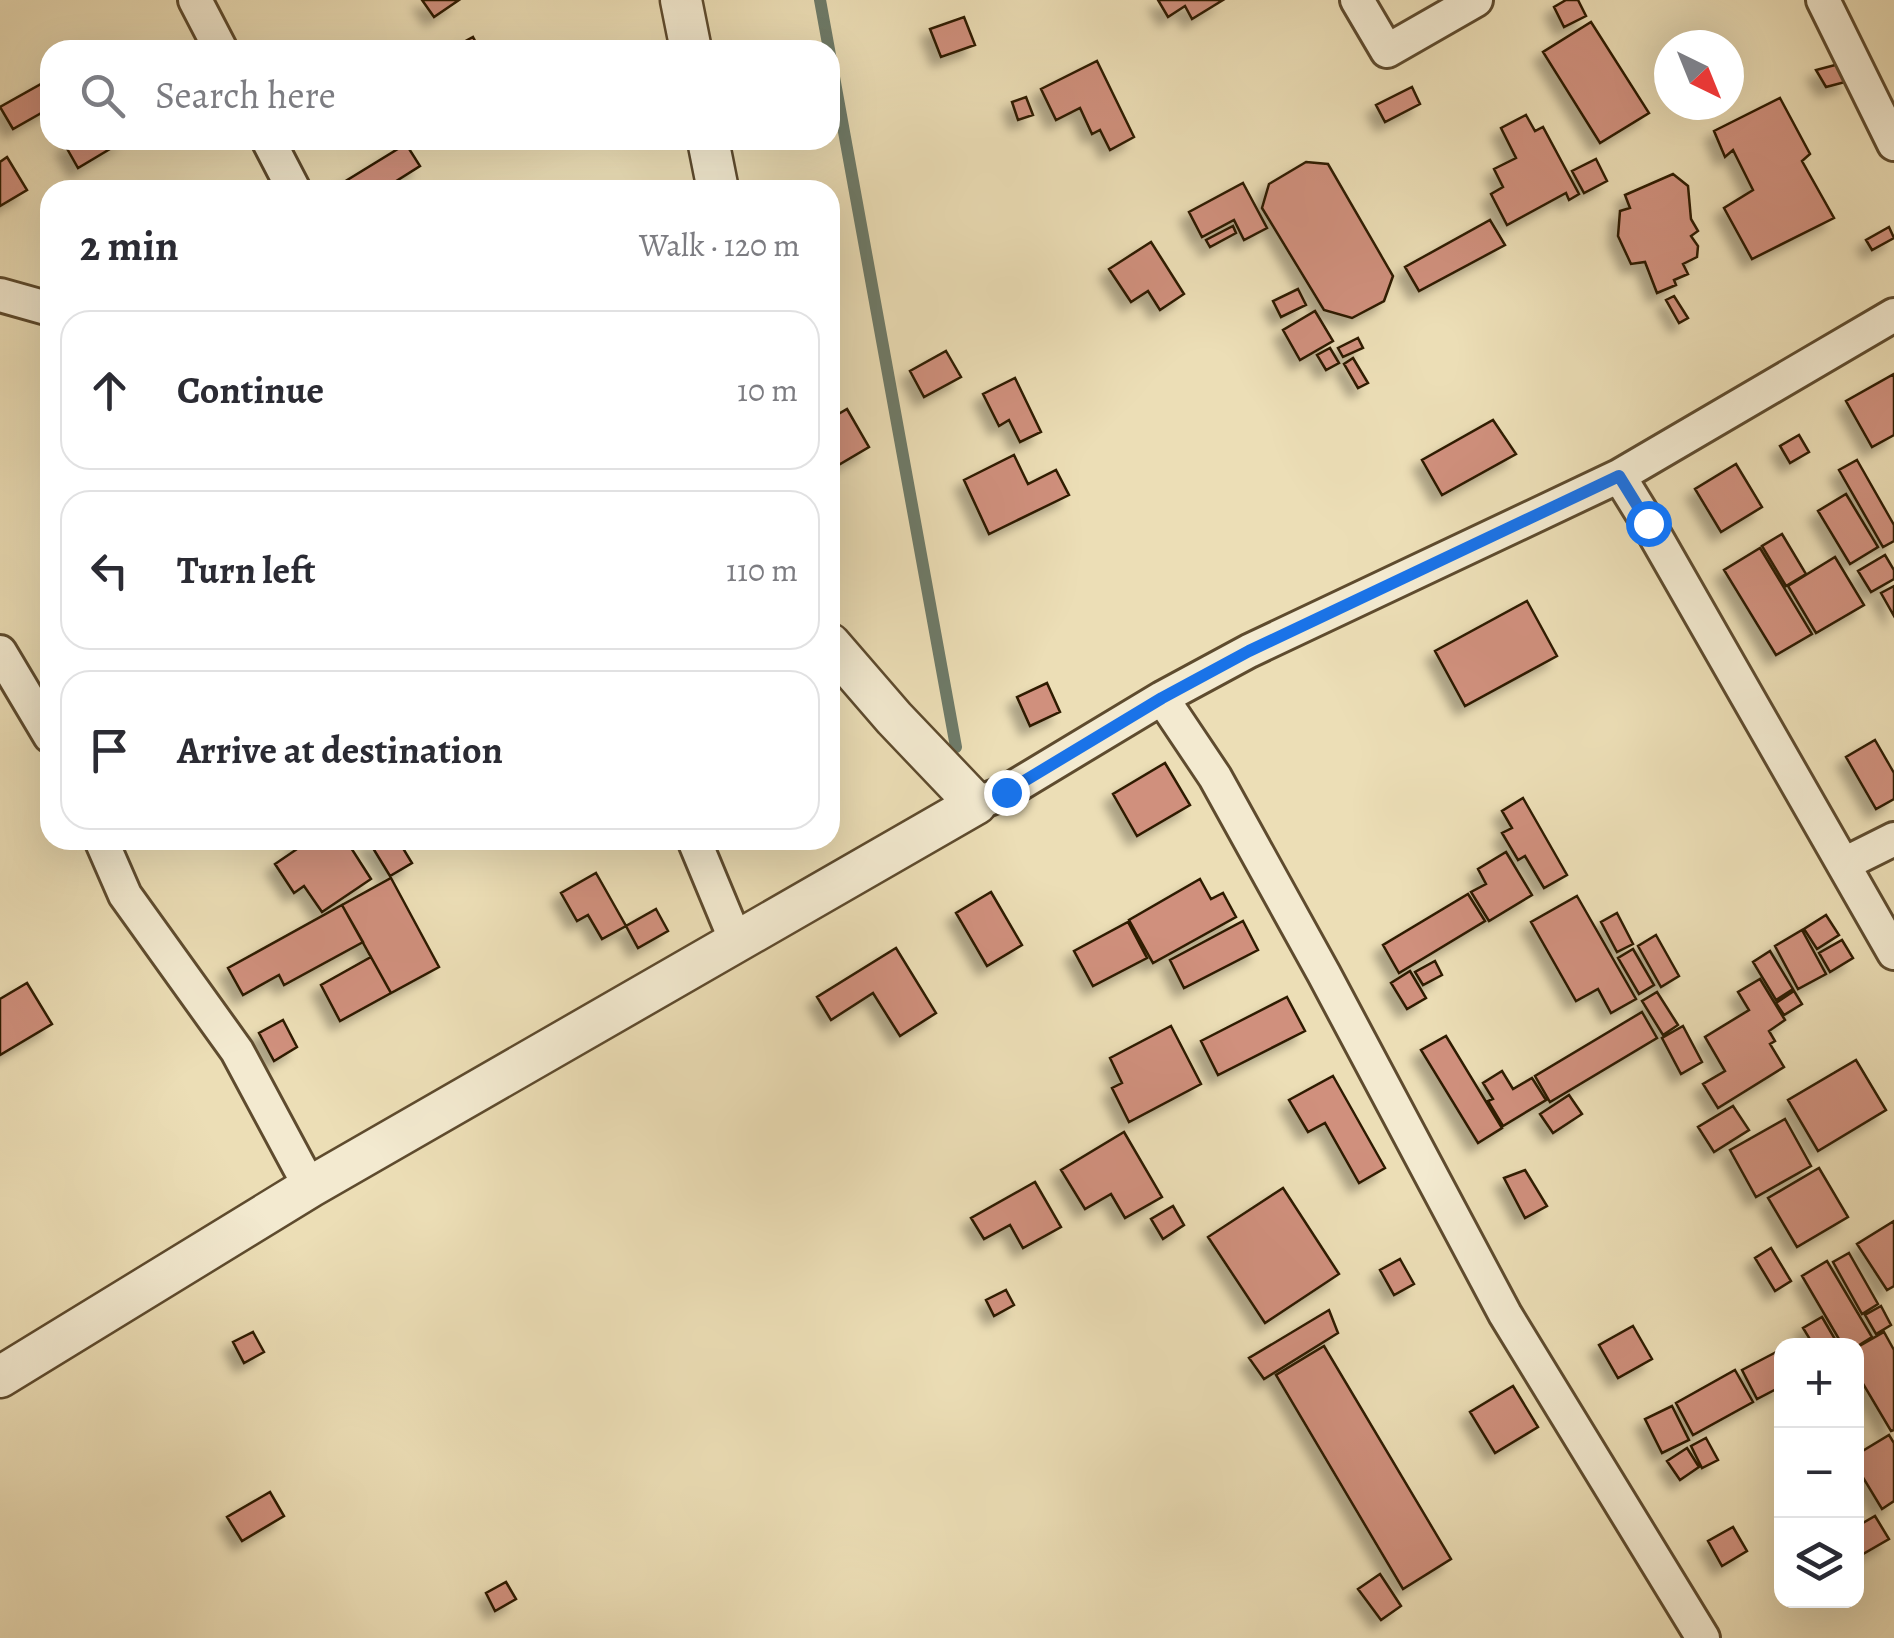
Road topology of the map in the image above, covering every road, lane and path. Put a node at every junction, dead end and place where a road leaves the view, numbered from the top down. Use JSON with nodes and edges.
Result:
{"nodes":[{"id":1,"x":194,"y":0,"type":"edge"},
{"id":2,"x":680,"y":0,"type":"edge"},
{"id":3,"x":1357,"y":0,"type":"edge"},
{"id":4,"x":1476,"y":0,"type":"edge"},
{"id":5,"x":1823,"y":0,"type":"edge"},
{"id":6,"x":216,"y":40,"type":"edge"},
{"id":7,"x":688,"y":40,"type":"edge"},
{"id":8,"x":1894,"y":144,"type":"edge"},
{"id":9,"x":273,"y":150,"type":"edge"},
{"id":10,"x":710,"y":150,"type":"edge"},
{"id":11,"x":289,"y":180,"type":"edge"},
{"id":12,"x":716,"y":180,"type":"edge"},
{"id":13,"x":0,"y":295,"type":"edge"},
{"id":14,"x":40,"y":306,"type":"edge"},
{"id":15,"x":1894,"y":315,"type":"edge"},
{"id":16,"x":1619,"y":476,"type":"junction"},
{"id":17,"x":0,"y":652,"type":"edge"},
{"id":18,"x":840,"y":656,"type":"edge"},
{"id":19,"x":1162,"y":698,"type":"junction"},
{"id":20,"x":40,"y":719,"type":"edge"},
{"id":21,"x":976,"y":804,"type":"junction"},
{"id":22,"x":1894,"y":838,"type":"edge"},
{"id":23,"x":105,"y":850,"type":"edge"},
{"id":24,"x":698,"y":850,"type":"edge"},
{"id":25,"x":1844,"y":864,"type":"junction"},
{"id":26,"x":736,"y":941,"type":"junction"},
{"id":27,"x":1894,"y":953,"type":"edge"},
{"id":28,"x":310,"y":1187,"type":"junction"},
{"id":29,"x":0,"y":1376,"type":"edge"},
{"id":30,"x":1703,"y":1638,"type":"edge"}],
"edges":[{"from":1,"to":6,"type":"street"},
{"from":2,"to":7,"type":"street"},
{"from":3,"to":4,"type":"street"},
{"from":5,"to":8,"type":"street"},
{"from":9,"to":11,"type":"street"},
{"from":10,"to":12,"type":"street"},
{"from":13,"to":14,"type":"street"},
{"from":15,"to":16,"type":"street"},
{"from":16,"to":19,"type":"street"},
{"from":16,"to":25,"type":"street"},
{"from":17,"to":20,"type":"street"},
{"from":18,"to":21,"type":"street"},
{"from":19,"to":21,"type":"street"},
{"from":19,"to":30,"type":"street"},
{"from":21,"to":26,"type":"street"},
{"from":22,"to":25,"type":"street"},
{"from":23,"to":28,"type":"street"},
{"from":24,"to":26,"type":"street"},
{"from":25,"to":27,"type":"street"},
{"from":26,"to":28,"type":"street"},
{"from":28,"to":29,"type":"street"}]}
